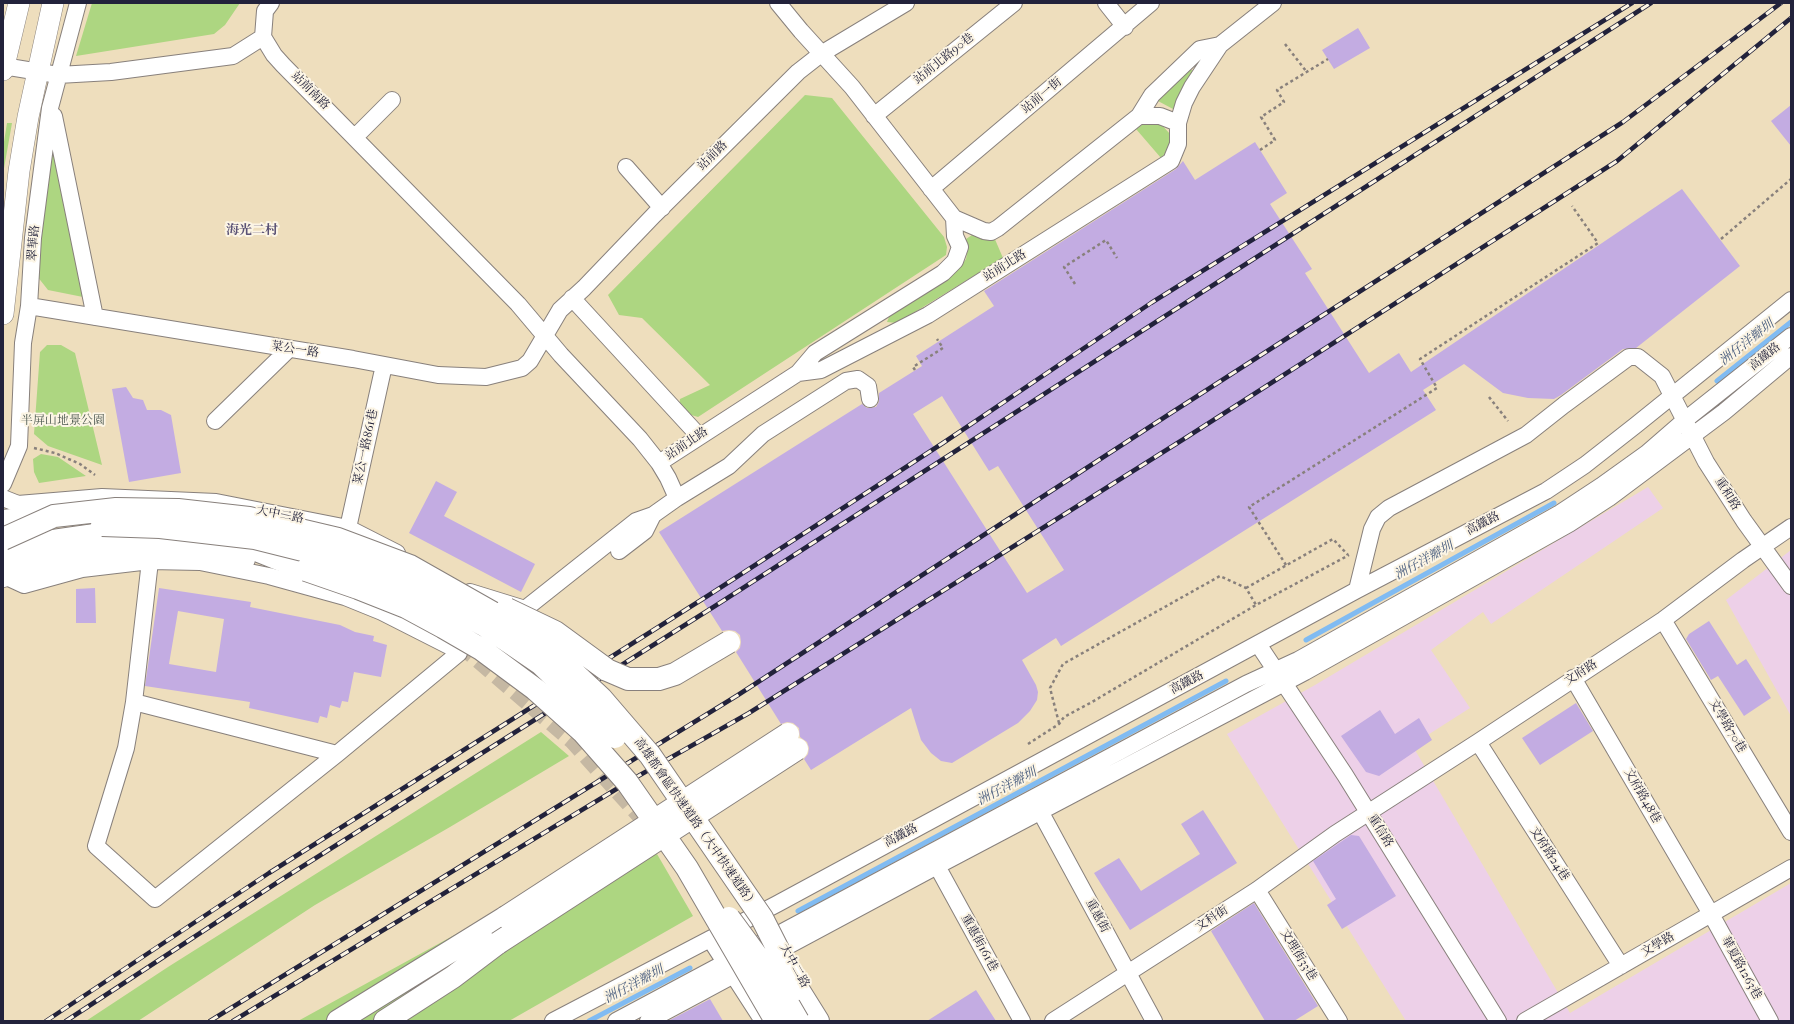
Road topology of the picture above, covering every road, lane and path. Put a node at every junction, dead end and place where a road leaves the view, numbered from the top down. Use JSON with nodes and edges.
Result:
{"nodes":[{"id":1,"x":18,"y":3,"type":"edge"},
{"id":2,"x":53,"y":3,"type":"edge"},
{"id":3,"x":78,"y":3,"type":"edge"},
{"id":4,"x":271,"y":3,"type":"edge"},
{"id":5,"x":778,"y":3,"type":"edge"},
{"id":6,"x":906,"y":3,"type":"edge"},
{"id":7,"x":1014,"y":3,"type":"edge"},
{"id":8,"x":1106,"y":3,"type":"edge"},
{"id":9,"x":1151,"y":3,"type":"edge"},
{"id":10,"x":1273,"y":3,"type":"edge"},
{"id":11,"x":1125,"y":26,"type":"junction"},
{"id":12,"x":262,"y":37,"type":"junction"},
{"id":13,"x":1285,"y":44,"type":"dead end"},
{"id":14,"x":1220,"y":45,"type":"junction"},
{"id":15,"x":820,"y":54,"type":"junction"},
{"id":16,"x":1328,"y":59,"type":"dead end"},
{"id":17,"x":3,"y":68,"type":"edge"},
{"id":18,"x":1306,"y":71,"type":"junction"},
{"id":19,"x":37,"y":72,"type":"junction"},
{"id":20,"x":58,"y":75,"type":"junction"},
{"id":21,"x":392,"y":100,"type":"dead end"},
{"id":22,"x":50,"y":108,"type":"junction"},
{"id":23,"x":874,"y":116,"type":"junction"},
{"id":24,"x":1138,"y":116,"type":"junction"},
{"id":25,"x":1178,"y":123,"type":"junction"},
{"id":26,"x":355,"y":137,"type":"junction"},
{"id":27,"x":1260,"y":150,"type":"dead end"},
{"id":28,"x":626,"y":167,"type":"dead end"},
{"id":29,"x":1791,"y":180,"type":"edge"},
{"id":30,"x":931,"y":189,"type":"junction"},
{"id":31,"x":1572,"y":206,"type":"dead end"},
{"id":32,"x":662,"y":208,"type":"junction"},
{"id":33,"x":954,"y":218,"type":"junction"},
{"id":34,"x":1721,"y":239,"type":"dead end"},
{"id":35,"x":1117,"y":258,"type":"dead end"},
{"id":36,"x":1075,"y":284,"type":"dead end"},
{"id":37,"x":572,"y":298,"type":"junction"},
{"id":38,"x":1791,"y":300,"type":"edge"},
{"id":39,"x":29,"y":306,"type":"junction"},
{"id":40,"x":3,"y":314,"type":"edge"},
{"id":41,"x":95,"y":316,"type":"junction"},
{"id":42,"x":545,"y":336,"type":"junction"},
{"id":43,"x":1791,"y":336,"type":"edge"},
{"id":44,"x":937,"y":339,"type":"dead end"},
{"id":45,"x":289,"y":349,"type":"junction"},
{"id":46,"x":1791,"y":356,"type":"edge"},
{"id":47,"x":384,"y":365,"type":"junction"},
{"id":48,"x":915,"y":370,"type":"dead end"},
{"id":49,"x":798,"y":373,"type":"junction"},
{"id":50,"x":1671,"y":396,"type":"junction"},
{"id":51,"x":1489,"y":397,"type":"dead end"},
{"id":52,"x":870,"y":399,"type":"dead end"},
{"id":53,"x":1685,"y":420,"type":"junction"},
{"id":54,"x":215,"y":421,"type":"dead end"},
{"id":55,"x":1508,"y":421,"type":"dead end"},
{"id":56,"x":699,"y":436,"type":"junction"},
{"id":57,"x":1692,"y":436,"type":"junction"},
{"id":58,"x":32,"y":447,"type":"dead end"},
{"id":59,"x":659,"y":463,"type":"junction"},
{"id":60,"x":95,"y":475,"type":"dead end"},
{"id":61,"x":3,"y":484,"type":"edge"},
{"id":62,"x":677,"y":498,"type":"junction"},
{"id":63,"x":10,"y":501,"type":"edge"},
{"id":64,"x":85,"y":508,"type":"dead end"},
{"id":65,"x":652,"y":515,"type":"junction"},
{"id":66,"x":54,"y":516,"type":"junction"},
{"id":67,"x":3,"y":520,"type":"edge"},
{"id":68,"x":348,"y":528,"type":"junction"},
{"id":69,"x":1791,"y":528,"type":"edge"},
{"id":70,"x":364,"y":535,"type":"junction"},
{"id":71,"x":3,"y":539,"type":"edge"},
{"id":72,"x":1763,"y":547,"type":"junction"},
{"id":73,"x":1367,"y":549,"type":"junction"},
{"id":74,"x":619,"y":551,"type":"dead end"},
{"id":75,"x":1348,"y":555,"type":"junction"},
{"id":76,"x":86,"y":556,"type":"dead end"},
{"id":77,"x":3,"y":558,"type":"edge"},
{"id":78,"x":150,"y":561,"type":"junction"},
{"id":79,"x":1286,"y":565,"type":"junction"},
{"id":80,"x":410,"y":566,"type":"junction"},
{"id":81,"x":306,"y":570,"type":"junction"},
{"id":82,"x":6,"y":578,"type":"edge"},
{"id":83,"x":1791,"y":586,"type":"edge"},
{"id":84,"x":1246,"y":588,"type":"junction"},
{"id":85,"x":1357,"y":590,"type":"junction"},
{"id":86,"x":477,"y":595,"type":"junction"},
{"id":87,"x":345,"y":596,"type":"junction"},
{"id":88,"x":1256,"y":605,"type":"junction"},
{"id":89,"x":1663,"y":620,"type":"junction"},
{"id":90,"x":729,"y":642,"type":"dead end"},
{"id":91,"x":1258,"y":644,"type":"junction"},
{"id":92,"x":454,"y":649,"type":"junction"},
{"id":93,"x":1280,"y":677,"type":"junction"},
{"id":94,"x":1574,"y":678,"type":"junction"},
{"id":95,"x":134,"y":702,"type":"junction"},
{"id":96,"x":1059,"y":724,"type":"junction"},
{"id":97,"x":1478,"y":742,"type":"junction"},
{"id":98,"x":1028,"y":744,"type":"dead end"},
{"id":99,"x":337,"y":754,"type":"junction"},
{"id":100,"x":1040,"y":811,"type":"junction"},
{"id":101,"x":1368,"y":813,"type":"junction"},
{"id":102,"x":1791,"y":832,"type":"edge"},
{"id":103,"x":937,"y":866,"type":"junction"},
{"id":104,"x":687,"y":868,"type":"junction"},
{"id":105,"x":1791,"y":868,"type":"edge"},
{"id":106,"x":1256,"y":890,"type":"junction"},
{"id":107,"x":763,"y":911,"type":"junction"},
{"id":108,"x":1711,"y":914,"type":"junction"},
{"id":109,"x":710,"y":938,"type":"junction"},
{"id":110,"x":781,"y":942,"type":"junction"},
{"id":111,"x":498,"y":943,"type":"junction"},
{"id":112,"x":1621,"y":966,"type":"junction"},
{"id":113,"x":729,"y":969,"type":"junction"},
{"id":114,"x":1127,"y":973,"type":"junction"},
{"id":115,"x":798,"y":989,"type":"junction"},
{"id":116,"x":338,"y":1021,"type":"edge"},
{"id":117,"x":359,"y":1021,"type":"edge"},
{"id":118,"x":385,"y":1021,"type":"edge"},
{"id":119,"x":553,"y":1021,"type":"edge"},
{"id":120,"x":616,"y":1021,"type":"edge"},
{"id":121,"x":648,"y":1021,"type":"edge"},
{"id":122,"x":763,"y":1021,"type":"edge"},
{"id":123,"x":776,"y":1021,"type":"edge"},
{"id":124,"x":798,"y":1021,"type":"edge"},
{"id":125,"x":818,"y":1021,"type":"edge"},
{"id":126,"x":826,"y":1021,"type":"edge"},
{"id":127,"x":1022,"y":1021,"type":"edge"},
{"id":128,"x":1053,"y":1021,"type":"edge"},
{"id":129,"x":1154,"y":1021,"type":"edge"},
{"id":130,"x":1340,"y":1021,"type":"edge"},
{"id":131,"x":1498,"y":1021,"type":"edge"},
{"id":132,"x":1525,"y":1021,"type":"edge"},
{"id":133,"x":1770,"y":1021,"type":"edge"}],
"edges":[{"from":1,"to":17,"type":"main road"},
{"from":2,"to":19,"type":"main road","name":"翠華路"},
{"from":3,"to":20,"type":"street","name":"翠華路"},
{"from":4,"to":12,"type":"street"},
{"from":5,"to":15,"type":"street","name":"站前北路"},
{"from":6,"to":15,"type":"street","name":"站前路"},
{"from":7,"to":23,"type":"street","name":"站前北路90巷"},
{"from":8,"to":11,"type":"street"},
{"from":9,"to":11,"type":"street","name":"站前一街"},
{"from":10,"to":14,"type":"street","name":"站前北路"},
{"from":11,"to":30,"type":"street","name":"站前一街"},
{"from":12,"to":20,"type":"street"},
{"from":12,"to":26,"type":"street","name":"站前南路"},
{"from":13,"to":18,"type":"path"},
{"from":14,"to":24,"type":"street","name":"站前北路"},
{"from":14,"to":25,"type":"street","name":"站前北路"},
{"from":15,"to":23,"type":"street","name":"站前北路"},
{"from":15,"to":32,"type":"street","name":"站前路"},
{"from":16,"to":18,"type":"path"},
{"from":17,"to":19,"type":"street"},
{"from":18,"to":27,"type":"path"},
{"from":19,"to":20,"type":"street"},
{"from":19,"to":40,"type":"main road","name":"翠華路"},
{"from":20,"to":22,"type":"street","name":"翠華路"},
{"from":21,"to":26,"type":"street"},
{"from":22,"to":39,"type":"street","name":"翠華路"},
{"from":22,"to":41,"type":"street"},
{"from":23,"to":30,"type":"street","name":"站前北路"},
{"from":24,"to":25,"type":"street"},
{"from":24,"to":33,"type":"street","name":"站前北路"},
{"from":25,"to":49,"type":"street","name":"站前北路"},
{"from":26,"to":42,"type":"street","name":"站前南路"},
{"from":28,"to":32,"type":"street"},
{"from":29,"to":34,"type":"path"},
{"from":30,"to":33,"type":"street","name":"站前北路"},
{"from":31,"to":79,"type":"path"},
{"from":32,"to":37,"type":"street","name":"站前路"},
{"from":33,"to":49,"type":"street","name":"站前北路"},
{"from":35,"to":36,"type":"path"},
{"from":37,"to":42,"type":"street","name":"站前路"},
{"from":37,"to":56,"type":"street"},
{"from":38,"to":50,"type":"street","name":"高鐵路"},
{"from":39,"to":41,"type":"street","name":"菜公一路"},
{"from":39,"to":61,"type":"street","name":"翠華路"},
{"from":41,"to":45,"type":"street","name":"菜公一路"},
{"from":42,"to":47,"type":"street","name":"菜公一路"},
{"from":42,"to":59,"type":"street","name":"站前北路"},
{"from":43,"to":53,"type":"street","name":"高鐵路"},
{"from":44,"to":48,"type":"path"},
{"from":45,"to":47,"type":"street","name":"菜公一路"},
{"from":45,"to":54,"type":"street"},
{"from":46,"to":57,"type":"street","name":"高鐵路"},
{"from":47,"to":68,"type":"street","name":"菜公一路861巷"},
{"from":49,"to":56,"type":"street","name":"站前北路"},
{"from":50,"to":53,"type":"street","name":"重和路"},
{"from":50,"to":73,"type":"street","name":"重和路"},
{"from":50,"to":85,"type":"street","name":"高鐵路"},
{"from":51,"to":55,"type":"path"},
{"from":52,"to":62,"type":"street"},
{"from":53,"to":57,"type":"street","name":"重和路"},
{"from":53,"to":93,"type":"street","name":"高鐵路"},
{"from":56,"to":59,"type":"street","name":"站前北路"},
{"from":57,"to":72,"type":"street","name":"重和路"},
{"from":57,"to":93,"type":"street","name":"高鐵路"},
{"from":58,"to":60,"type":"path"},
{"from":59,"to":62,"type":"street"},
{"from":62,"to":65,"type":"street"},
{"from":63,"to":64,"type":"street"},
{"from":63,"to":68,"type":"street","name":"大中二路"},
{"from":65,"to":74,"type":"street"},
{"from":65,"to":86,"type":"street","name":"大中二路"},
{"from":66,"to":67,"type":"highway"},
{"from":66,"to":71,"type":"highway","name":"高雄都會區快速道路（大中快速道路）","bridge":true},
{"from":66,"to":80,"type":"highway","name":"高雄都會區快速道路（大中快速道路）","bridge":true},
{"from":68,"to":70,"type":"street","name":"大中二路"},
{"from":69,"to":72,"type":"street","name":"文府路"},
{"from":70,"to":86,"type":"street","name":"大中二路"},
{"from":70,"to":87,"type":"street"},
{"from":71,"to":115,"type":"highway","bridge":true},
{"from":72,"to":83,"type":"street","name":"重和路"},
{"from":72,"to":89,"type":"street","name":"文府路"},
{"from":73,"to":75,"type":"path"},
{"from":73,"to":85,"type":"street","name":"重和路"},
{"from":75,"to":79,"type":"path"},
{"from":75,"to":88,"type":"path"},
{"from":76,"to":82,"type":"street"},
{"from":77,"to":81,"type":"highway"},
{"from":78,"to":82,"type":"street"},
{"from":78,"to":87,"type":"street"},
{"from":78,"to":95,"type":"street"},
{"from":79,"to":84,"type":"path"},
{"from":80,"to":90,"type":"highway","bridge":true},
{"from":80,"to":115,"type":"highway","name":"高雄都會區快速道路（大中快速道路）","bridge":true},
{"from":81,"to":82,"type":"highway"},
{"from":81,"to":104,"type":"highway","bridge":true},
{"from":84,"to":88,"type":"path"},
{"from":84,"to":96,"type":"path"},
{"from":85,"to":91,"type":"street","name":"高鐵路"},
{"from":86,"to":92,"type":"street"},
{"from":87,"to":92,"type":"street"},
{"from":88,"to":96,"type":"path"},
{"from":89,"to":94,"type":"street","name":"文府路"},
{"from":89,"to":102,"type":"street","name":"文學路70巷"},
{"from":91,"to":93,"type":"street","name":"重信路"},
{"from":91,"to":107,"type":"street","name":"高鐵路"},
{"from":92,"to":99,"type":"street"},
{"from":93,"to":100,"type":"street","name":"高鐵路"},
{"from":93,"to":101,"type":"street","name":"重信路"},
{"from":93,"to":110,"type":"street","name":"高鐵路"},
{"from":94,"to":97,"type":"street","name":"文府路"},
{"from":94,"to":108,"type":"street","name":"文府路48巷"},
{"from":95,"to":99,"type":"street"},
{"from":95,"to":99,"type":"street"},
{"from":96,"to":98,"type":"path"},
{"from":97,"to":101,"type":"street","name":"文府路"},
{"from":97,"to":112,"type":"street","name":"文府路24巷"},
{"from":100,"to":103,"type":"street","name":"高鐵路"},
{"from":100,"to":114,"type":"street","name":"重惠街"},
{"from":101,"to":106,"type":"street","name":"文科街"},
{"from":101,"to":131,"type":"street","name":"重信路"},
{"from":103,"to":110,"type":"street","name":"高鐵路"},
{"from":103,"to":127,"type":"street","name":"重惠街161巷"},
{"from":104,"to":123,"type":"highway","bridge":true},
{"from":104,"to":124,"type":"highway","bridge":true},
{"from":105,"to":108,"type":"street","name":"文學路"},
{"from":106,"to":114,"type":"street","name":"文科街"},
{"from":106,"to":130,"type":"street","name":"文理街33巷"},
{"from":107,"to":109,"type":"street","name":"高鐵路"},
{"from":107,"to":110,"type":"street","name":"大中二路"},
{"from":108,"to":112,"type":"street","name":"文學路"},
{"from":108,"to":133,"type":"street","name":"華夏路1263巷"},
{"from":109,"to":113,"type":"street"},
{"from":109,"to":119,"type":"street","name":"高鐵路"},
{"from":110,"to":113,"type":"street","name":"高鐵路"},
{"from":110,"to":126,"type":"street","name":"大中二路"},
{"from":111,"to":116,"type":"highway","bridge":true},
{"from":111,"to":117,"type":"highway"},
{"from":111,"to":118,"type":"highway"},
{"from":112,"to":132,"type":"street","name":"文學路"},
{"from":113,"to":120,"type":"street","name":"高鐵路"},
{"from":113,"to":121,"type":"street","name":"高鐵路"},
{"from":113,"to":122,"type":"street"},
{"from":114,"to":128,"type":"street","name":"文科街"},
{"from":114,"to":129,"type":"street","name":"重惠街"},
{"from":115,"to":125,"type":"highway","name":"高雄都會區快速道路（大中快速道路）"}]}
